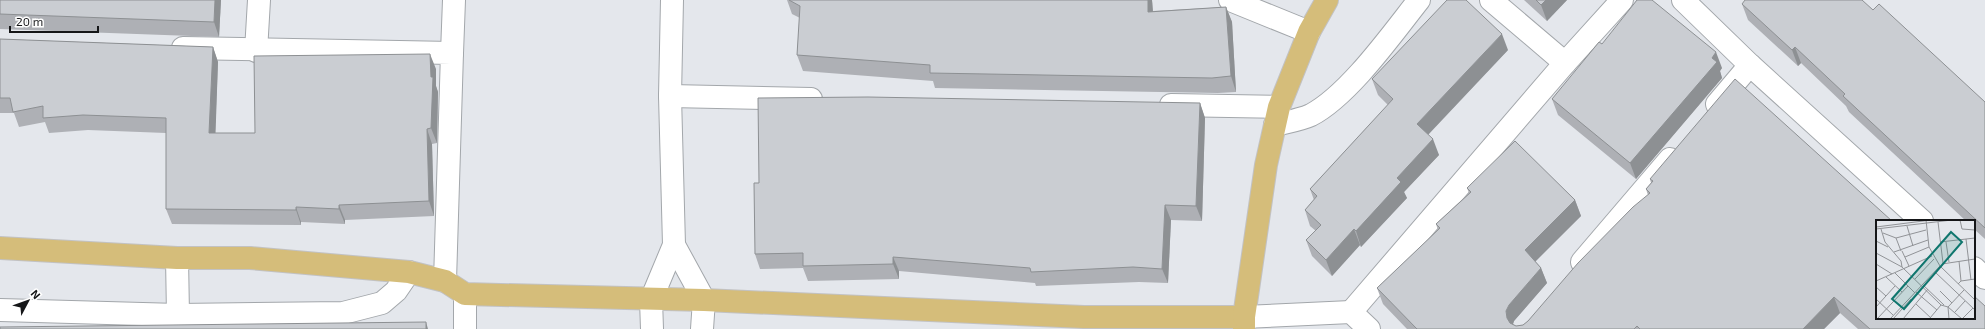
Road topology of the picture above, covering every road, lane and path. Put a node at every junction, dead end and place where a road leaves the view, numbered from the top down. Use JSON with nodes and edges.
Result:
{"nodes":[{"id":1,"x":259,"y":0,"type":"edge"},
{"id":2,"x":454,"y":0,"type":"edge"},
{"id":3,"x":672,"y":0,"type":"edge"},
{"id":4,"x":1230,"y":0,"type":"edge"},
{"id":5,"x":1327,"y":0,"type":"edge"},
{"id":6,"x":1419,"y":0,"type":"edge"},
{"id":7,"x":1490,"y":0,"type":"edge"},
{"id":8,"x":1622,"y":0,"type":"edge"},
{"id":9,"x":1682,"y":0,"type":"edge"},
{"id":10,"x":1310,"y":32,"type":"junction"},
{"id":11,"x":163,"y":47,"type":"edge"},
{"id":12,"x":256,"y":51,"type":"junction"},
{"id":13,"x":452,"y":53,"type":"junction"},
{"id":14,"x":1565,"y":63,"type":"junction"},
{"id":15,"x":1750,"y":65,"type":"junction"},
{"id":16,"x":670,"y":96,"type":"junction"},
{"id":17,"x":828,"y":99,"type":"edge"},
{"id":18,"x":1152,"y":105,"type":"edge"},
{"id":19,"x":1277,"y":116,"type":"junction"},
{"id":20,"x":1704,"y":119,"type":"edge"},
{"id":21,"x":1683,"y":143,"type":"edge"},
{"id":22,"x":1921,"y":220,"type":"edge"},
{"id":23,"x":674,"y":245,"type":"junction"},
{"id":24,"x":0,"y":248,"type":"edge"},
{"id":25,"x":178,"y":258,"type":"junction"},
{"id":26,"x":1975,"y":269,"type":"edge"},
{"id":27,"x":409,"y":272,"type":"junction"},
{"id":28,"x":1570,"y":275,"type":"edge"},
{"id":29,"x":1985,"y":278,"type":"edge"},
{"id":30,"x":445,"y":281,"type":"junction"},
{"id":31,"x":465,"y":294,"type":"junction"},
{"id":32,"x":651,"y":300,"type":"junction"},
{"id":33,"x":704,"y":300,"type":"junction"},
{"id":34,"x":0,"y":310,"type":"edge"},
{"id":35,"x":1351,"y":312,"type":"junction"},
{"id":36,"x":178,"y":315,"type":"junction"},
{"id":37,"x":1084,"y":323,"type":"edge"},
{"id":38,"x":1244,"y":323,"type":"edge"},
{"id":39,"x":465,"y":329,"type":"edge"},
{"id":40,"x":652,"y":329,"type":"edge"},
{"id":41,"x":702,"y":329,"type":"edge"},
{"id":42,"x":1369,"y":329,"type":"edge"}],
"edges":[{"from":1,"to":12,"type":"street"},
{"from":2,"to":13,"type":"street"},
{"from":3,"to":16,"type":"street"},
{"from":4,"to":10,"type":"street"},
{"from":5,"to":10,"type":"main road"},
{"from":6,"to":19,"type":"street"},
{"from":7,"to":14,"type":"street"},
{"from":8,"to":14,"type":"street"},
{"from":9,"to":15,"type":"street"},
{"from":10,"to":19,"type":"main road"},
{"from":11,"to":12,"type":"street"},
{"from":12,"to":13,"type":"street"},
{"from":13,"to":30,"type":"street"},
{"from":14,"to":35,"type":"street"},
{"from":15,"to":20,"type":"street"},
{"from":15,"to":22,"type":"street"},
{"from":16,"to":17,"type":"street"},
{"from":16,"to":23,"type":"street"},
{"from":18,"to":19,"type":"street"},
{"from":19,"to":38,"type":"main road"},
{"from":21,"to":28,"type":"street"},
{"from":23,"to":32,"type":"street"},
{"from":23,"to":33,"type":"street"},
{"from":24,"to":25,"type":"main road"},
{"from":25,"to":27,"type":"main road"},
{"from":25,"to":36,"type":"street"},
{"from":26,"to":29,"type":"street"},
{"from":27,"to":30,"type":"main road"},
{"from":27,"to":36,"type":"street"},
{"from":30,"to":31,"type":"main road"},
{"from":31,"to":32,"type":"main road"},
{"from":31,"to":39,"type":"street"},
{"from":32,"to":33,"type":"main road"},
{"from":32,"to":40,"type":"street"},
{"from":33,"to":37,"type":"main road"},
{"from":33,"to":41,"type":"street"},
{"from":34,"to":36,"type":"street"},
{"from":35,"to":38,"type":"street"},
{"from":35,"to":42,"type":"street"},
{"from":37,"to":38,"type":"main road"}]}
